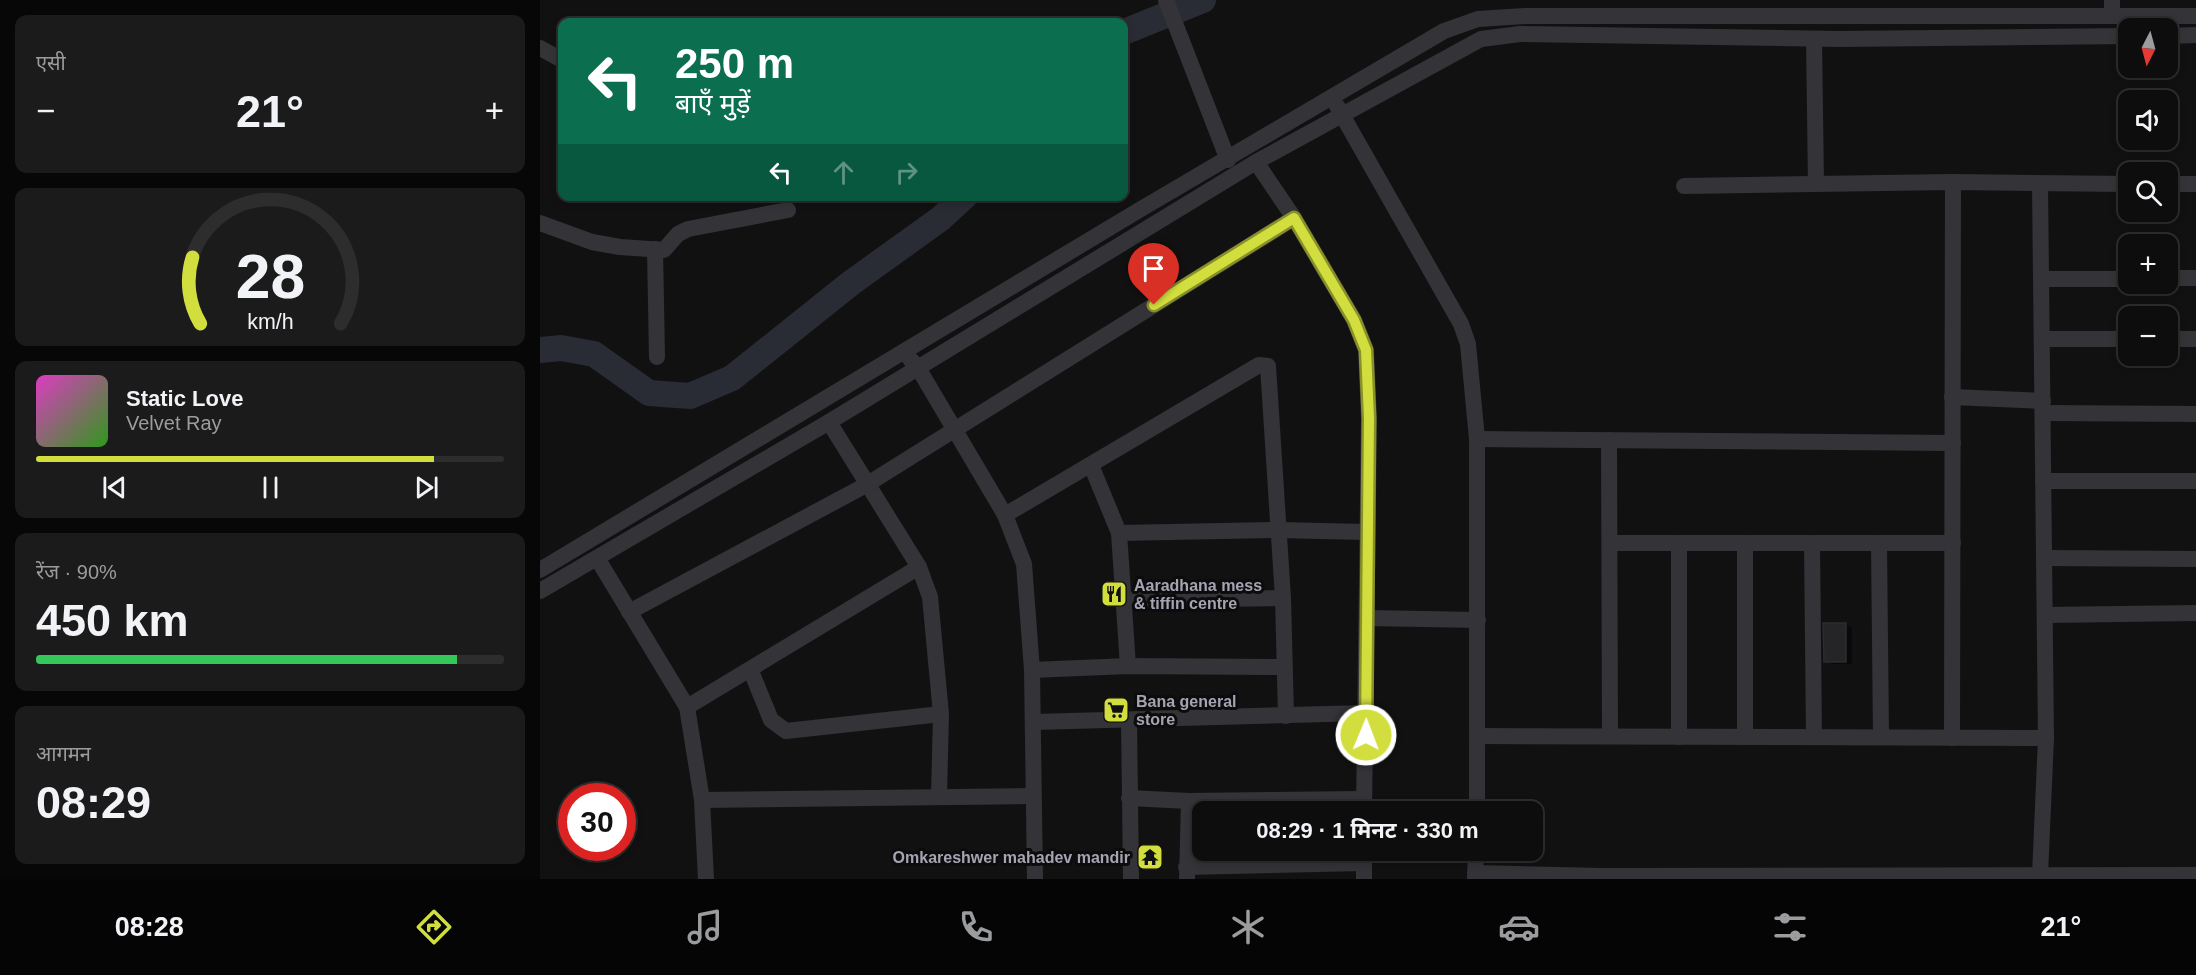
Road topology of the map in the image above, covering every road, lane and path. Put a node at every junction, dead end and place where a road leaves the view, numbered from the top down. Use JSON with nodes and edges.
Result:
{"nodes":[{"id":1,"x":1168,"y":1,"type":"edge"},
{"id":2,"x":2112,"y":8,"type":"edge"},
{"id":3,"x":1799,"y":9,"type":"edge"},
{"id":4,"x":2196,"y":16,"type":"edge"},
{"id":5,"x":2196,"y":35,"type":"edge"},
{"id":6,"x":2118,"y":36,"type":"edge"},
{"id":7,"x":2178,"y":36,"type":"edge"},
{"id":8,"x":1814,"y":39,"type":"junction"},
{"id":9,"x":540,"y":48,"type":"edge"},
{"id":10,"x":558,"y":58,"type":"edge"},
{"id":11,"x":1330,"y":98,"type":"junction"},
{"id":12,"x":1344,"y":114,"type":"junction"},
{"id":13,"x":1228,"y":160,"type":"junction"},
{"id":14,"x":1256,"y":162,"type":"junction"},
{"id":15,"x":1953,"y":182,"type":"junction"},
{"id":16,"x":1816,"y":184,"type":"junction"},
{"id":17,"x":2040,"y":184,"type":"junction"},
{"id":18,"x":2118,"y":184,"type":"edge"},
{"id":19,"x":2178,"y":184,"type":"edge"},
{"id":20,"x":2196,"y":184,"type":"edge"},
{"id":21,"x":1684,"y":186,"type":"dead end"},
{"id":22,"x":788,"y":210,"type":"dead end"},
{"id":23,"x":1294,"y":218,"type":"junction"},
{"id":24,"x":540,"y":223,"type":"edge"},
{"id":25,"x":655,"y":249,"type":"junction"},
{"id":26,"x":2178,"y":278,"type":"edge"},
{"id":27,"x":2196,"y":278,"type":"edge"},
{"id":28,"x":2042,"y":279,"type":"junction"},
{"id":29,"x":2118,"y":279,"type":"edge"},
{"id":30,"x":2043,"y":339,"type":"junction"},
{"id":31,"x":2118,"y":339,"type":"edge"},
{"id":32,"x":2178,"y":339,"type":"edge"},
{"id":33,"x":2196,"y":339,"type":"edge"},
{"id":34,"x":903,"y":352,"type":"junction"},
{"id":35,"x":657,"y":357,"type":"dead end"},
{"id":36,"x":917,"y":366,"type":"junction"},
{"id":37,"x":1952,"y":397,"type":"junction"},
{"id":38,"x":2043,"y":407,"type":"junction"},
{"id":39,"x":2196,"y":414,"type":"edge"},
{"id":40,"x":829,"y":422,"type":"junction"},
{"id":41,"x":953,"y":430,"type":"junction"},
{"id":42,"x":1477,"y":439,"type":"junction"},
{"id":43,"x":1610,"y":440,"type":"junction"},
{"id":44,"x":1953,"y":443,"type":"junction"},
{"id":45,"x":1091,"y":465,"type":"junction"},
{"id":46,"x":2043,"y":481,"type":"junction"},
{"id":47,"x":2196,"y":481,"type":"edge"},
{"id":48,"x":866,"y":485,"type":"junction"},
{"id":49,"x":1005,"y":515,"type":"junction"},
{"id":50,"x":1278,"y":530,"type":"junction"},
{"id":51,"x":1366,"y":532,"type":"junction"},
{"id":52,"x":1119,"y":533,"type":"junction"},
{"id":53,"x":1610,"y":543,"type":"junction"},
{"id":54,"x":1679,"y":543,"type":"junction"},
{"id":55,"x":1745,"y":543,"type":"junction"},
{"id":56,"x":1812,"y":543,"type":"junction"},
{"id":57,"x":1880,"y":543,"type":"junction"},
{"id":58,"x":1953,"y":543,"type":"junction"},
{"id":59,"x":597,"y":558,"type":"junction"},
{"id":60,"x":2044,"y":558,"type":"junction"},
{"id":61,"x":2196,"y":559,"type":"edge"},
{"id":62,"x":919,"y":567,"type":"junction"},
{"id":63,"x":540,"y":570,"type":"edge"},
{"id":64,"x":540,"y":591,"type":"edge"},
{"id":65,"x":1283,"y":598,"type":"junction"},
{"id":66,"x":1124,"y":600,"type":"junction"},
{"id":67,"x":629,"y":612,"type":"junction"},
{"id":68,"x":2196,"y":613,"type":"edge"},
{"id":69,"x":2045,"y":615,"type":"junction"},
{"id":70,"x":1367,"y":618,"type":"junction"},
{"id":71,"x":1478,"y":620,"type":"junction"},
{"id":72,"x":1128,"y":666,"type":"junction"},
{"id":73,"x":1283,"y":667,"type":"junction"},
{"id":74,"x":751,"y":670,"type":"junction"},
{"id":75,"x":1032,"y":670,"type":"junction"},
{"id":76,"x":687,"y":707,"type":"junction"},
{"id":77,"x":1366,"y":713,"type":"junction"},
{"id":78,"x":941,"y":714,"type":"junction"},
{"id":79,"x":1286,"y":716,"type":"junction"},
{"id":80,"x":1129,"y":720,"type":"junction"},
{"id":81,"x":1034,"y":722,"type":"junction"},
{"id":82,"x":1478,"y":736,"type":"junction"},
{"id":83,"x":1610,"y":736,"type":"junction"},
{"id":84,"x":1679,"y":737,"type":"junction"},
{"id":85,"x":1745,"y":737,"type":"junction"},
{"id":86,"x":1814,"y":737,"type":"junction"},
{"id":87,"x":1881,"y":737,"type":"junction"},
{"id":88,"x":1952,"y":738,"type":"junction"},
{"id":89,"x":2046,"y":738,"type":"junction"},
{"id":90,"x":939,"y":796,"type":"junction"},
{"id":91,"x":1033,"y":796,"type":"junction"},
{"id":92,"x":1129,"y":798,"type":"junction"},
{"id":93,"x":702,"y":800,"type":"junction"},
{"id":94,"x":1189,"y":801,"type":"junction"},
{"id":95,"x":1192,"y":801,"type":"edge"},
{"id":96,"x":1364,"y":801,"type":"edge"},
{"id":97,"x":1477,"y":801,"type":"edge"},
{"id":98,"x":1476,"y":861,"type":"edge"},
{"id":99,"x":1364,"y":864,"type":"edge"},
{"id":100,"x":1186,"y":873,"type":"edge"},
{"id":101,"x":2040,"y":875,"type":"junction"},
{"id":102,"x":2196,"y":875,"type":"edge"},
{"id":103,"x":1475,"y":876,"type":"edge"},
{"id":104,"x":1601,"y":877,"type":"edge"},
{"id":105,"x":2138,"y":877,"type":"edge"},
{"id":106,"x":706,"y":879,"type":"edge"},
{"id":107,"x":1035,"y":879,"type":"edge"},
{"id":108,"x":1131,"y":879,"type":"edge"}],
"edges":[{"from":1,"to":13,"type":"street"},
{"from":2,"to":3,"type":"street"},
{"from":2,"to":4,"type":"street"},
{"from":3,"to":11,"type":"street"},
{"from":5,"to":7,"type":"street"},
{"from":6,"to":8,"type":"street"},
{"from":8,"to":12,"type":"street"},
{"from":8,"to":16,"type":"street"},
{"from":9,"to":10,"type":"street"},
{"from":11,"to":12,"type":"street"},
{"from":11,"to":13,"type":"street"},
{"from":12,"to":14,"type":"street"},
{"from":12,"to":42,"type":"street"},
{"from":13,"to":34,"type":"street"},
{"from":14,"to":23,"type":"street"},
{"from":14,"to":36,"type":"street"},
{"from":15,"to":16,"type":"street"},
{"from":15,"to":17,"type":"street"},
{"from":15,"to":37,"type":"street"},
{"from":16,"to":21,"type":"street"},
{"from":17,"to":18,"type":"street"},
{"from":17,"to":28,"type":"street"},
{"from":19,"to":20,"type":"street"},
{"from":22,"to":25,"type":"street"},
{"from":23,"to":41,"type":"street"},
{"from":23,"to":51,"type":"street"},
{"from":24,"to":25,"type":"street"},
{"from":25,"to":35,"type":"street"},
{"from":26,"to":27,"type":"street"},
{"from":28,"to":29,"type":"street"},
{"from":28,"to":30,"type":"street"},
{"from":30,"to":31,"type":"street"},
{"from":30,"to":38,"type":"street"},
{"from":32,"to":33,"type":"street"},
{"from":34,"to":36,"type":"street"},
{"from":34,"to":63,"type":"street"},
{"from":36,"to":40,"type":"street"},
{"from":36,"to":41,"type":"street"},
{"from":37,"to":38,"type":"street"},
{"from":37,"to":44,"type":"street"},
{"from":38,"to":39,"type":"street"},
{"from":38,"to":46,"type":"street"},
{"from":40,"to":48,"type":"street"},
{"from":40,"to":59,"type":"street"},
{"from":41,"to":48,"type":"street"},
{"from":41,"to":49,"type":"street"},
{"from":42,"to":43,"type":"street"},
{"from":42,"to":71,"type":"street"},
{"from":43,"to":44,"type":"street"},
{"from":43,"to":53,"type":"street"},
{"from":44,"to":58,"type":"street"},
{"from":45,"to":49,"type":"street"},
{"from":45,"to":50,"type":"street"},
{"from":45,"to":52,"type":"street"},
{"from":46,"to":47,"type":"street"},
{"from":46,"to":60,"type":"street"},
{"from":48,"to":62,"type":"street"},
{"from":48,"to":67,"type":"street"},
{"from":49,"to":75,"type":"street"},
{"from":50,"to":51,"type":"street"},
{"from":50,"to":52,"type":"street"},
{"from":50,"to":65,"type":"street"},
{"from":51,"to":70,"type":"street"},
{"from":52,"to":66,"type":"street"},
{"from":53,"to":54,"type":"street"},
{"from":53,"to":83,"type":"street"},
{"from":54,"to":55,"type":"street"},
{"from":54,"to":84,"type":"street"},
{"from":55,"to":56,"type":"street"},
{"from":55,"to":85,"type":"street"},
{"from":56,"to":57,"type":"street"},
{"from":56,"to":86,"type":"street"},
{"from":57,"to":58,"type":"street"},
{"from":57,"to":87,"type":"street"},
{"from":58,"to":88,"type":"street"},
{"from":59,"to":64,"type":"street"},
{"from":59,"to":67,"type":"street"},
{"from":60,"to":61,"type":"street"},
{"from":60,"to":69,"type":"street"},
{"from":62,"to":74,"type":"street"},
{"from":62,"to":78,"type":"street"},
{"from":65,"to":66,"type":"street"},
{"from":65,"to":73,"type":"street"},
{"from":66,"to":72,"type":"street"},
{"from":67,"to":76,"type":"street"},
{"from":68,"to":69,"type":"street"},
{"from":69,"to":89,"type":"street"},
{"from":70,"to":71,"type":"street"},
{"from":70,"to":77,"type":"street"},
{"from":71,"to":82,"type":"street"},
{"from":72,"to":73,"type":"street"},
{"from":72,"to":75,"type":"street"},
{"from":73,"to":79,"type":"street"},
{"from":74,"to":76,"type":"street"},
{"from":74,"to":78,"type":"street"},
{"from":75,"to":81,"type":"street"},
{"from":76,"to":93,"type":"street"},
{"from":77,"to":79,"type":"street"},
{"from":77,"to":96,"type":"street"},
{"from":78,"to":90,"type":"street"},
{"from":79,"to":80,"type":"street"},
{"from":80,"to":81,"type":"street"},
{"from":80,"to":92,"type":"street"},
{"from":81,"to":91,"type":"street"},
{"from":82,"to":83,"type":"street"},
{"from":82,"to":97,"type":"street"},
{"from":83,"to":84,"type":"street"},
{"from":84,"to":85,"type":"street"},
{"from":85,"to":86,"type":"street"},
{"from":86,"to":87,"type":"street"},
{"from":87,"to":88,"type":"street"},
{"from":88,"to":89,"type":"street"},
{"from":89,"to":101,"type":"street"},
{"from":90,"to":91,"type":"street"},
{"from":90,"to":93,"type":"street"},
{"from":91,"to":107,"type":"street"},
{"from":92,"to":94,"type":"street"},
{"from":92,"to":108,"type":"street"},
{"from":93,"to":106,"type":"street"},
{"from":94,"to":95,"type":"street"},
{"from":94,"to":100,"type":"street"},
{"from":98,"to":103,"type":"street"},
{"from":99,"to":100,"type":"street"},
{"from":101,"to":104,"type":"street"},
{"from":101,"to":105,"type":"street"},
{"from":102,"to":105,"type":"street"},
{"from":103,"to":104,"type":"street"}]}
